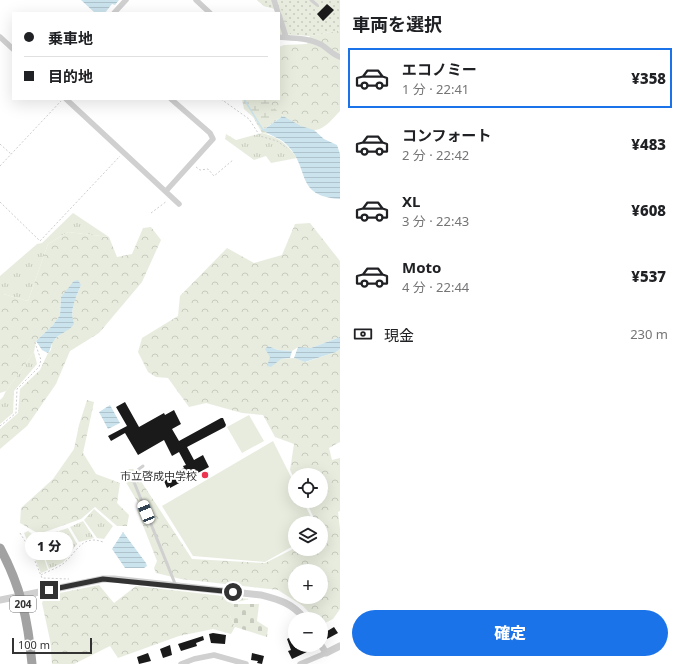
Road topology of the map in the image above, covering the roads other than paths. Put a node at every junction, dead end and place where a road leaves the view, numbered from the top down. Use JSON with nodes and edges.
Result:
{"nodes":[{"id":1,"x":126,"y":0,"type":"edge"},
{"id":2,"x":196,"y":0,"type":"edge"},
{"id":3,"x":274,"y":0,"type":"edge"},
{"id":4,"x":311,"y":0,"type":"edge"},
{"id":5,"x":317,"y":5,"type":"dead end"},
{"id":6,"x":115,"y":12,"type":"edge"},
{"id":7,"x":209,"y":12,"type":"edge"},
{"id":8,"x":278,"y":12,"type":"edge"},
{"id":9,"x":280,"y":17,"type":"edge"},
{"id":10,"x":0,"y":36,"type":"edge"},
{"id":11,"x":280,"y":37,"type":"edge"},
{"id":12,"x":286,"y":37,"type":"junction"},
{"id":13,"x":12,"y":48,"type":"edge"},
{"id":14,"x":340,"y":57,"type":"edge"},
{"id":15,"x":67,"y":100,"type":"edge"},
{"id":16,"x":172,"y":100,"type":"edge"},
{"id":17,"x":166,"y":191,"type":"junction"},
{"id":18,"x":179,"y":204,"type":"dead end"},
{"id":19,"x":143,"y":466,"type":"dead end"},
{"id":20,"x":0,"y":548,"type":"edge"},
{"id":21,"x":176,"y":586,"type":"junction"},
{"id":22,"x":21,"y":596,"type":"junction"},
{"id":23,"x":0,"y":600,"type":"edge"},
{"id":24,"x":299,"y":612,"type":"edge"},
{"id":25,"x":340,"y":646,"type":"edge"},
{"id":26,"x":326,"y":653,"type":"joint"},
{"id":27,"x":32,"y":664,"type":"edge"},
{"id":28,"x":181,"y":664,"type":"edge"},
{"id":29,"x":246,"y":664,"type":"edge"},
{"id":30,"x":300,"y":664,"type":"edge"}],
"edges":[{"from":1,"to":6,"type":"street"},
{"from":2,"to":7,"type":"street"},
{"from":3,"to":8,"type":"street"},
{"from":4,"to":5,"type":"lane"},
{"from":9,"to":12,"type":"street"},
{"from":10,"to":13,"type":"street"},
{"from":11,"to":12,"type":"street"},
{"from":12,"to":14,"type":"street"},
{"from":15,"to":17,"type":"street"},
{"from":16,"to":17,"type":"street"},
{"from":17,"to":18,"type":"street"},
{"from":19,"to":21,"type":"lane"},
{"from":20,"to":22,"type":"highway","number":"204"},
{"from":21,"to":22,"type":"street"},
{"from":21,"to":24,"type":"street"},
{"from":22,"to":23,"type":"street"},
{"from":22,"to":27,"type":"highway","number":"204"},
{"from":25,"to":26,"type":"street"},
{"from":26,"to":30,"type":"street"},
{"from":28,"to":29,"type":"street"}]}
